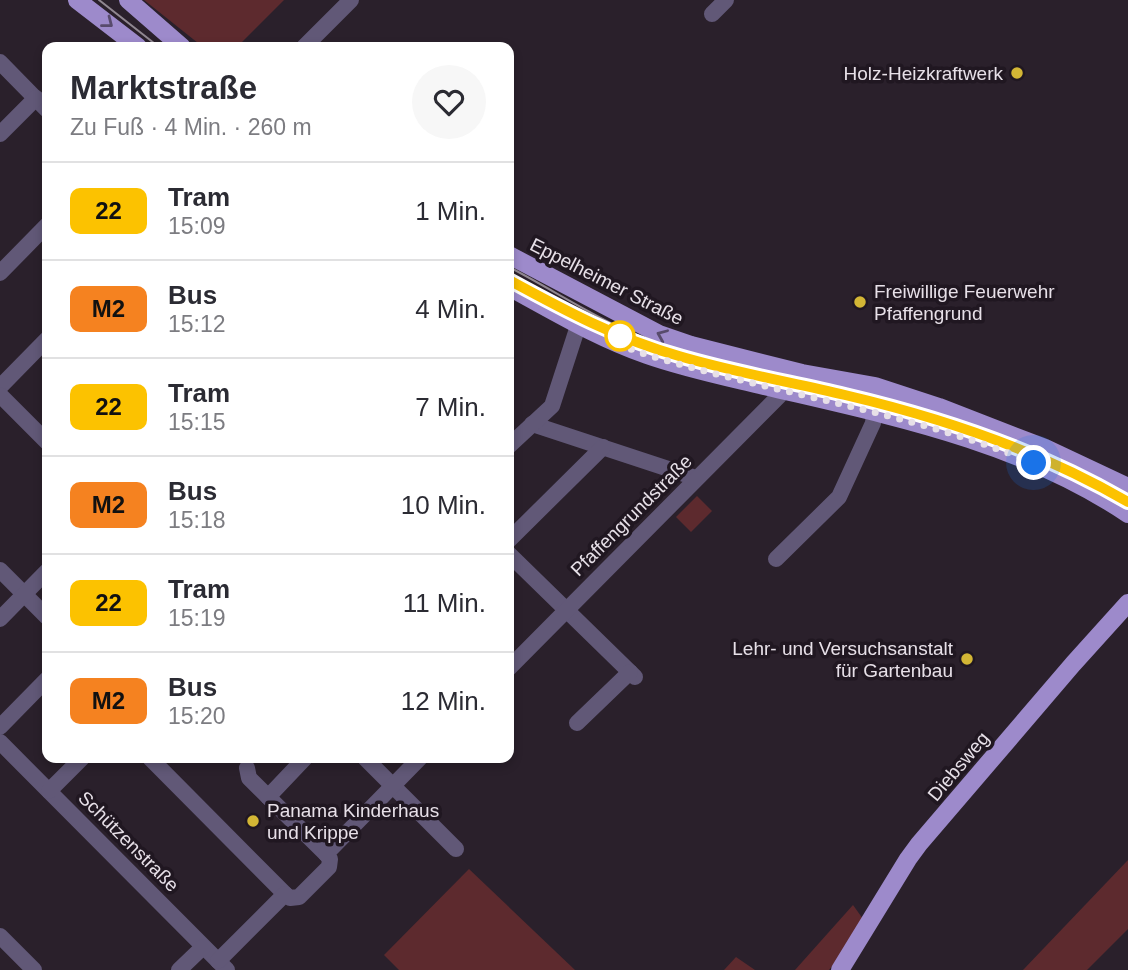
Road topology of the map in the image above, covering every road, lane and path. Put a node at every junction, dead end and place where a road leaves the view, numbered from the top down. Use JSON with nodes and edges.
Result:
{"nodes":[{"id":1,"x":77,"y":0,"type":"edge"},
{"id":2,"x":128,"y":0,"type":"edge"},
{"id":3,"x":351,"y":0,"type":"edge"},
{"id":4,"x":726,"y":0,"type":"edge"},
{"id":5,"x":712,"y":15,"type":"dead end"},
{"id":6,"x":132,"y":42,"type":"edge"},
{"id":7,"x":176,"y":42,"type":"edge"},
{"id":8,"x":309,"y":42,"type":"edge"},
{"id":9,"x":0,"y":62,"type":"edge"},
{"id":10,"x":42,"y":104,"type":"edge"},
{"id":11,"x":0,"y":134,"type":"edge"},
{"id":12,"x":42,"y":230,"type":"edge"},
{"id":13,"x":514,"y":258,"type":"edge"},
{"id":14,"x":0,"y":273,"type":"edge"},
{"id":15,"x":514,"y":290,"type":"edge"},
{"id":16,"x":578,"y":326,"type":"junction"},
{"id":17,"x":42,"y":344,"type":"edge"},
{"id":18,"x":850,"y":380,"type":"junction"},
{"id":19,"x":0,"y":387,"type":"edge"},
{"id":20,"x":780,"y":390,"type":"junction"},
{"id":21,"x":0,"y":395,"type":"edge"},
{"id":22,"x":902,"y":396,"type":"junction"},
{"id":23,"x":845,"y":405,"type":"junction"},
{"id":24,"x":874,"y":412,"type":"junction"},
{"id":25,"x":532,"y":424,"type":"junction"},
{"id":26,"x":42,"y":437,"type":"edge"},
{"id":27,"x":514,"y":441,"type":"edge"},
{"id":28,"x":603,"y":447,"type":"junction"},
{"id":29,"x":696,"y":478,"type":"junction"},
{"id":30,"x":1072,"y":481,"type":"junction"},
{"id":31,"x":1128,"y":486,"type":"edge"},
{"id":32,"x":1128,"y":514,"type":"edge"},
{"id":33,"x":1128,"y":524,"type":"edge"},
{"id":34,"x":514,"y":535,"type":"edge"},
{"id":35,"x":514,"y":559,"type":"edge"},
{"id":36,"x":776,"y":559,"type":"dead end"},
{"id":37,"x":0,"y":570,"type":"edge"},
{"id":38,"x":42,"y":576,"type":"edge"},
{"id":39,"x":25,"y":594,"type":"junction"},
{"id":40,"x":1128,"y":603,"type":"edge"},
{"id":41,"x":566,"y":611,"type":"junction"},
{"id":42,"x":42,"y":612,"type":"edge"},
{"id":43,"x":0,"y":619,"type":"edge"},
{"id":44,"x":514,"y":663,"type":"edge"},
{"id":45,"x":42,"y":685,"type":"edge"},
{"id":46,"x":577,"y":723,"type":"dead end"},
{"id":47,"x":0,"y":727,"type":"edge"},
{"id":48,"x":0,"y":742,"type":"edge"},
{"id":49,"x":77,"y":763,"type":"edge"},
{"id":50,"x":155,"y":763,"type":"edge"},
{"id":51,"x":300,"y":763,"type":"edge"},
{"id":52,"x":370,"y":763,"type":"edge"},
{"id":53,"x":415,"y":763,"type":"edge"},
{"id":54,"x":247,"y":768,"type":"dead end"},
{"id":55,"x":393,"y":786,"type":"junction"},
{"id":56,"x":49,"y":790,"type":"junction"},
{"id":57,"x":268,"y":797,"type":"junction"},
{"id":58,"x":456,"y":849,"type":"dead end"},
{"id":59,"x":326,"y":853,"type":"junction"},
{"id":60,"x":285,"y":894,"type":"junction"},
{"id":61,"x":0,"y":936,"type":"edge"},
{"id":62,"x":203,"y":947,"type":"junction"},
{"id":63,"x":222,"y":965,"type":"edge"},
{"id":64,"x":34,"y":970,"type":"edge"},
{"id":65,"x":179,"y":970,"type":"edge"},
{"id":66,"x":839,"y":970,"type":"edge"}],
"edges":[{"from":1,"to":6,"type":"main road","one_way":true},
{"from":2,"to":7,"type":"main road"},
{"from":3,"to":8,"type":"street"},
{"from":4,"to":5,"type":"street"},
{"from":9,"to":10,"type":"street"},
{"from":10,"to":11,"type":"street"},
{"from":12,"to":14,"type":"street"},
{"from":18,"to":13,"type":"main road","name":"Eppelheimer Straße","one_way":true},
{"from":15,"to":16,"type":"main road"},
{"from":16,"to":20,"type":"main road"},
{"from":16,"to":25,"type":"street"},
{"from":17,"to":19,"type":"street"},
{"from":18,"to":22,"type":"main road","name":"Eppelheimer Straße"},
{"from":18,"to":23,"type":"main road"},
{"from":20,"to":23,"type":"main road"},
{"from":20,"to":29,"type":"street","name":"Pfaffengrundstraße"},
{"from":21,"to":26,"type":"street"},
{"from":22,"to":24,"type":"main road"},
{"from":22,"to":31,"type":"main road","name":"Eppelheimer Straße"},
{"from":23,"to":24,"type":"main road"},
{"from":24,"to":30,"type":"main road"},
{"from":24,"to":36,"type":"street"},
{"from":25,"to":27,"type":"street"},
{"from":25,"to":28,"type":"street"},
{"from":28,"to":29,"type":"street"},
{"from":28,"to":34,"type":"street"},
{"from":29,"to":41,"type":"street","name":"Pfaffengrundstraße"},
{"from":30,"to":32,"type":"main road"},
{"from":30,"to":33,"type":"main road"},
{"from":35,"to":41,"type":"street"},
{"from":37,"to":39,"type":"street"},
{"from":38,"to":39,"type":"street"},
{"from":39,"to":42,"type":"street"},
{"from":39,"to":43,"type":"street"},
{"from":40,"to":66,"type":"main road","name":"Diebsweg"},
{"from":41,"to":44,"type":"street","name":"Pfaffengrundstraße"},
{"from":41,"to":46,"type":"street"},
{"from":45,"to":47,"type":"street"},
{"from":48,"to":56,"type":"street","name":"Schützenstraße"},
{"from":49,"to":56,"type":"street"},
{"from":50,"to":60,"type":"street"},
{"from":51,"to":57,"type":"street"},
{"from":52,"to":55,"type":"street"},
{"from":53,"to":55,"type":"street"},
{"from":54,"to":57,"type":"street"},
{"from":55,"to":58,"type":"street"},
{"from":55,"to":59,"type":"street"},
{"from":56,"to":62,"type":"street","name":"Schützenstraße"},
{"from":57,"to":59,"type":"street"},
{"from":59,"to":60,"type":"street"},
{"from":60,"to":63,"type":"street"},
{"from":61,"to":64,"type":"street"},
{"from":62,"to":63,"type":"street","name":"Schützenstraße"},
{"from":62,"to":65,"type":"street"}]}
